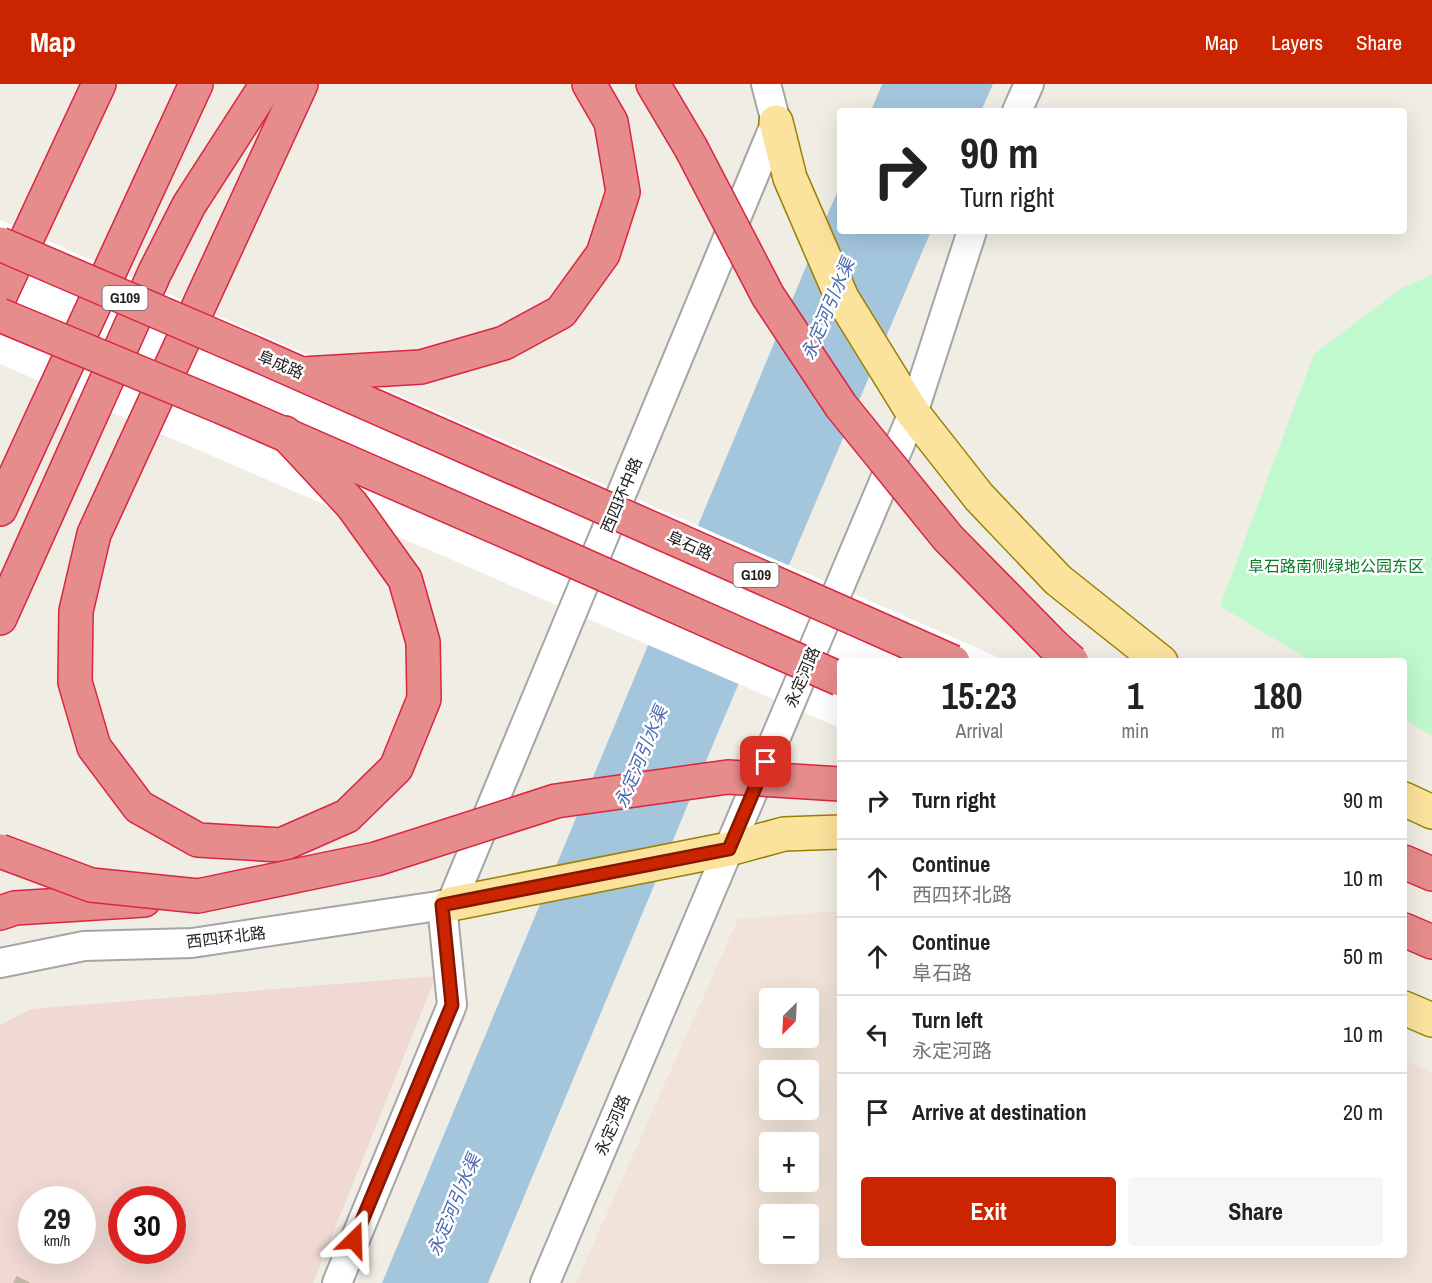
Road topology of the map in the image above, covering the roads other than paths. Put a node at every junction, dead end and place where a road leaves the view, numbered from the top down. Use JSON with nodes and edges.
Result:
{"nodes":[{"id":1,"x":99,"y":84,"type":"edge"},
{"id":2,"x":196,"y":84,"type":"edge"},
{"id":3,"x":267,"y":84,"type":"edge"},
{"id":4,"x":301,"y":84,"type":"edge"},
{"id":5,"x":590,"y":84,"type":"edge"},
{"id":6,"x":653,"y":84,"type":"edge"},
{"id":7,"x":663,"y":84,"type":"edge"},
{"id":8,"x":766,"y":84,"type":"edge"},
{"id":9,"x":1029,"y":84,"type":"edge"},
{"id":10,"x":1018,"y":108,"type":"edge"},
{"id":11,"x":776,"y":122,"type":"junction"},
{"id":12,"x":691,"y":148,"type":"junction"},
{"id":13,"x":971,"y":234,"type":"edge"},
{"id":14,"x":0,"y":244,"type":"edge"},
{"id":15,"x":0,"y":296,"type":"edge"},
{"id":16,"x":0,"y":315,"type":"edge"},
{"id":17,"x":303,"y":374,"type":"junction"},
{"id":18,"x":913,"y":413,"type":"junction"},
{"id":19,"x":285,"y":433,"type":"junction"},
{"id":20,"x":560,"y":488,"type":"joint"},
{"id":21,"x":0,"y":509,"type":"edge"},
{"id":22,"x":0,"y":618,"type":"edge"},
{"id":23,"x":943,"y":658,"type":"edge"},
{"id":24,"x":1068,"y":658,"type":"edge"},
{"id":25,"x":1156,"y":658,"type":"edge"},
{"id":26,"x":837,"y":678,"type":"edge"},
{"id":27,"x":837,"y":784,"type":"edge"},
{"id":28,"x":1407,"y":800,"type":"edge"},
{"id":29,"x":1432,"y":812,"type":"edge"},
{"id":30,"x":837,"y":832,"type":"edge"},
{"id":31,"x":729,"y":849,"type":"junction"},
{"id":32,"x":0,"y":852,"type":"edge"},
{"id":33,"x":1407,"y":863,"type":"edge"},
{"id":34,"x":1432,"y":874,"type":"edge"},
{"id":35,"x":198,"y":897,"type":"junction"},
{"id":36,"x":447,"y":904,"type":"junction"},
{"id":37,"x":7,"y":910,"type":"edge"},
{"id":38,"x":1407,"y":931,"type":"edge"},
{"id":39,"x":1432,"y":942,"type":"edge"},
{"id":40,"x":0,"y":963,"type":"edge"},
{"id":41,"x":1407,"y":1009,"type":"edge"},
{"id":42,"x":1432,"y":1020,"type":"edge"},
{"id":43,"x":337,"y":1283,"type":"edge"},
{"id":44,"x":545,"y":1283,"type":"edge"}],
"edges":[{"from":1,"to":15,"type":"highway"},
{"from":2,"to":21,"type":"highway"},
{"from":3,"to":22,"type":"highway"},
{"from":4,"to":19,"type":"highway"},
{"from":5,"to":17,"type":"highway"},
{"from":6,"to":12,"type":"highway"},
{"from":7,"to":12,"type":"highway"},
{"from":8,"to":11,"type":"street"},
{"from":9,"to":10,"type":"street"},
{"from":11,"to":18,"type":"main road"},
{"from":11,"to":36,"type":"street","name":"西四环中路"},
{"from":12,"to":24,"type":"highway","bridge":true},
{"from":13,"to":18,"type":"street","name":"永定河路"},
{"from":14,"to":17,"type":"highway","name":"阜成路","number":"G109","bridge":true},
{"from":16,"to":19,"type":"highway","bridge":true},
{"from":17,"to":20,"type":"highway","name":"阜成路","number":"G109"},
{"from":18,"to":25,"type":"main road"},
{"from":18,"to":31,"type":"street","name":"永定河路"},
{"from":19,"to":26,"type":"highway","bridge":true},
{"from":20,"to":23,"type":"highway","name":"阜石路","number":"G109","bridge":true},
{"from":27,"to":35,"type":"highway","bridge":true},
{"from":28,"to":29,"type":"main road"},
{"from":30,"to":31,"type":"main road"},
{"from":31,"to":36,"type":"main road"},
{"from":31,"to":44,"type":"street","name":"永定河路"},
{"from":32,"to":35,"type":"highway","bridge":true},
{"from":33,"to":34,"type":"highway"},
{"from":35,"to":37,"type":"highway","bridge":true},
{"from":36,"to":40,"type":"street","name":"西四环北路"},
{"from":36,"to":43,"type":"street"},
{"from":38,"to":39,"type":"highway"},
{"from":41,"to":42,"type":"main road"}]}
